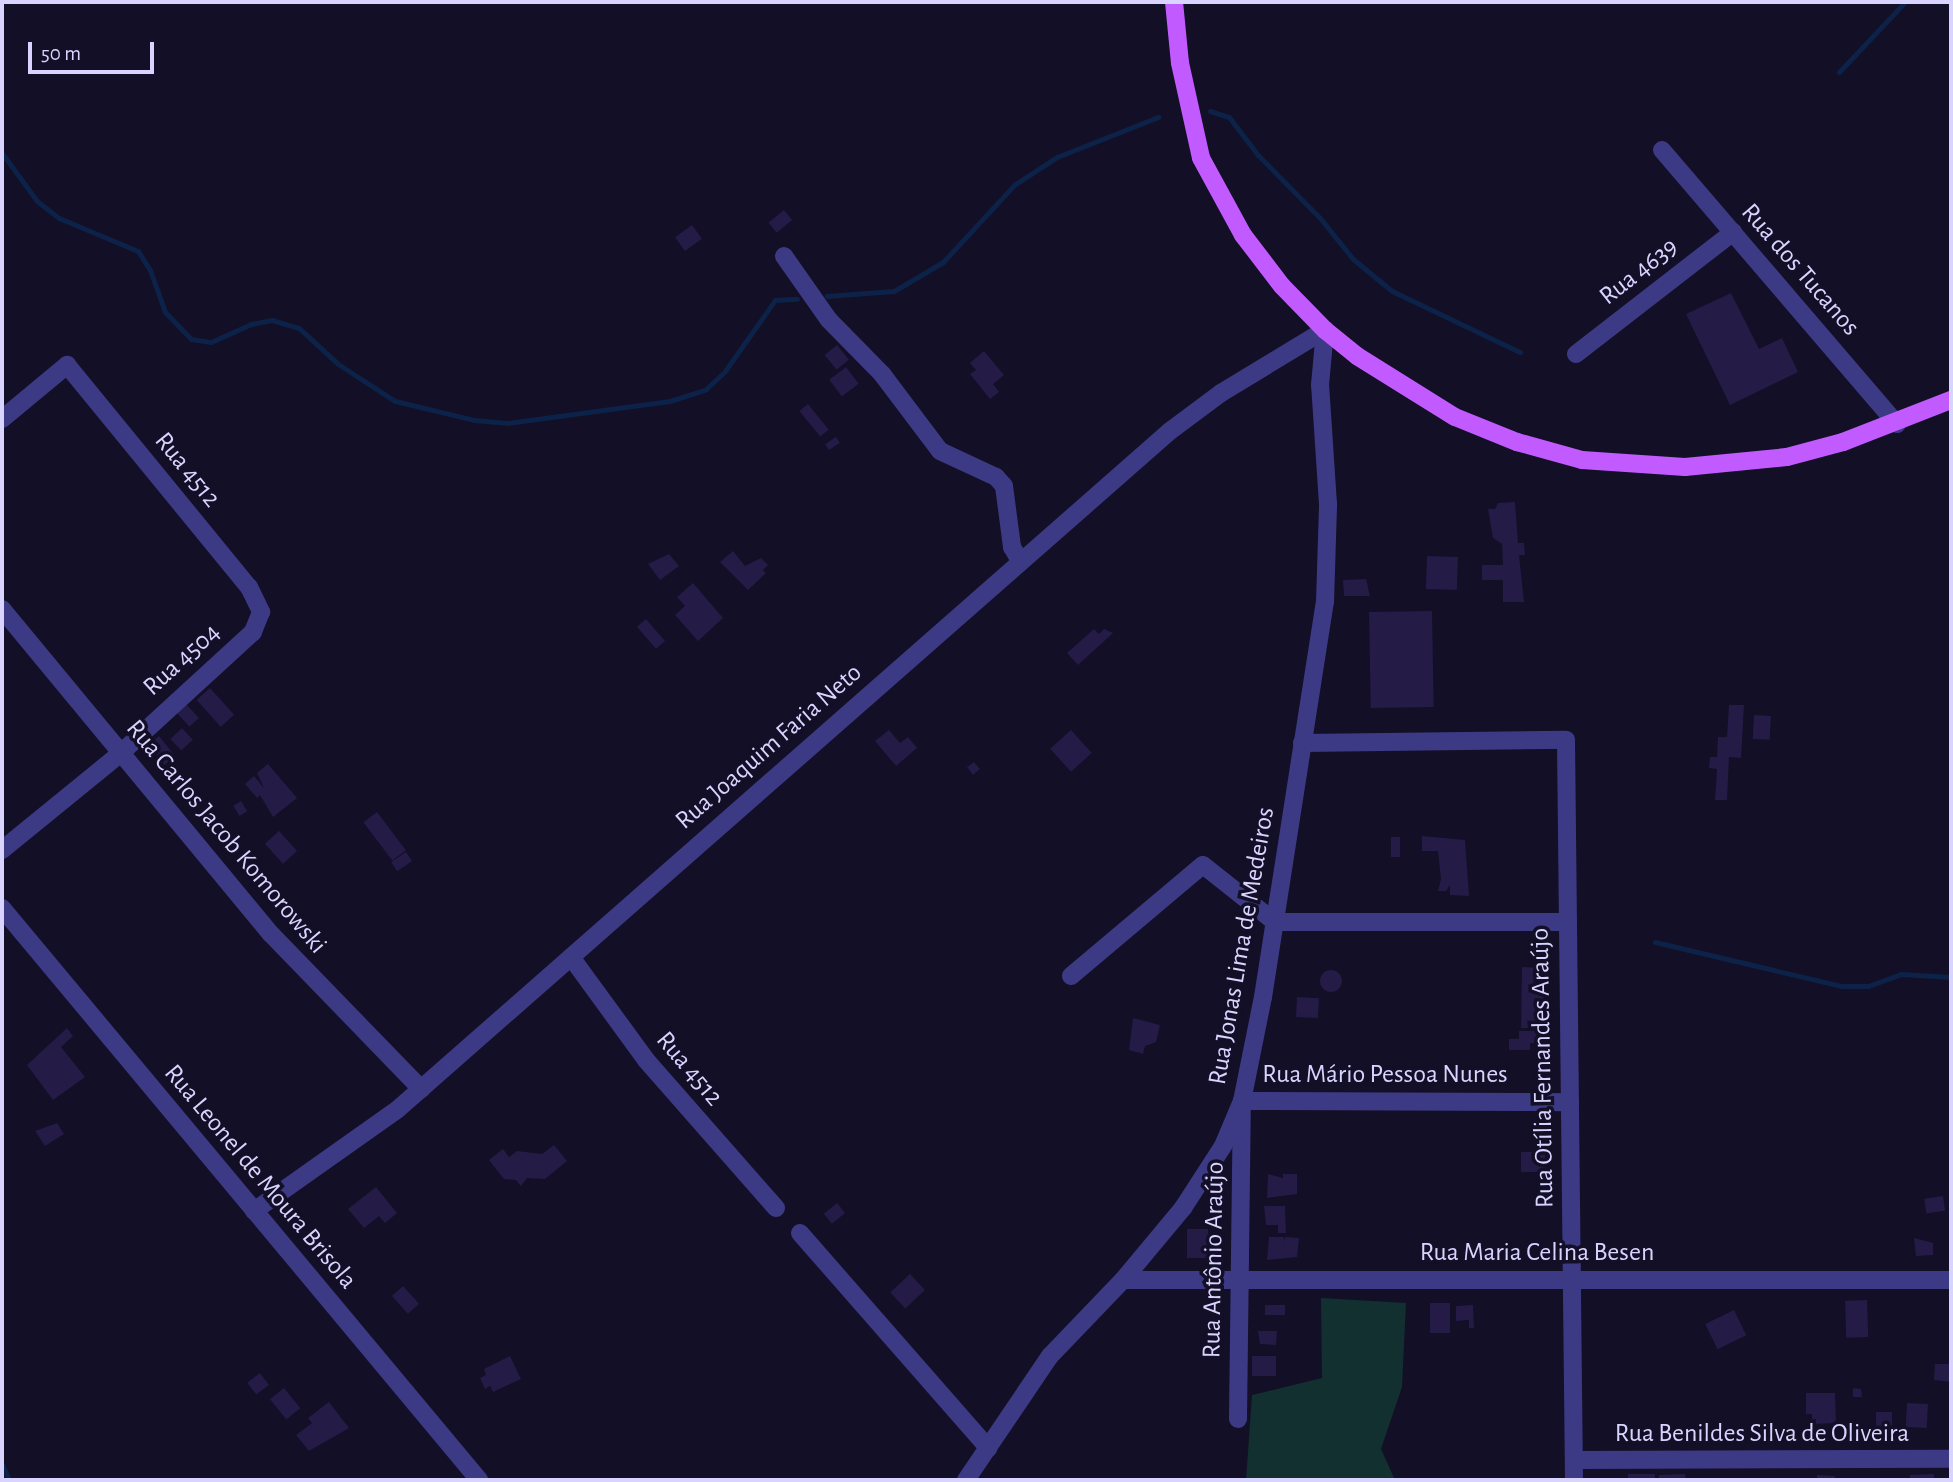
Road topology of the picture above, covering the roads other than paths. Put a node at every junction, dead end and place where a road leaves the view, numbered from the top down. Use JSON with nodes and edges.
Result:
{"nodes":[{"id":1,"x":1174,"y":2,"type":"edge"},
{"id":2,"x":1662,"y":149,"type":"dead end"},
{"id":3,"x":1733,"y":232,"type":"junction"},
{"id":4,"x":784,"y":256,"type":"dead end"},
{"id":5,"x":1325,"y":330,"type":"junction"},
{"id":6,"x":1576,"y":354,"type":"dead end"},
{"id":7,"x":1951,"y":400,"type":"edge"},
{"id":8,"x":2,"y":419,"type":"edge"},
{"id":9,"x":1897,"y":424,"type":"junction"},
{"id":10,"x":1020,"y":561,"type":"junction"},
{"id":11,"x":2,"y":609,"type":"edge"},
{"id":12,"x":261,"y":612,"type":"joint"},
{"id":13,"x":1301,"y":743,"type":"junction"},
{"id":14,"x":121,"y":752,"type":"junction"},
{"id":15,"x":2,"y":850,"type":"edge"},
{"id":16,"x":2,"y":908,"type":"edge"},
{"id":17,"x":1275,"y":922,"type":"junction"},
{"id":18,"x":1568,"y":922,"type":"junction"},
{"id":19,"x":571,"y":957,"type":"junction"},
{"id":20,"x":1071,"y":976,"type":"dead end"},
{"id":21,"x":421,"y":1089,"type":"junction"},
{"id":22,"x":1242,"y":1101,"type":"junction"},
{"id":23,"x":1570,"y":1102,"type":"junction"},
{"id":24,"x":776,"y":1208,"type":"dead end"},
{"id":25,"x":254,"y":1211,"type":"junction"},
{"id":26,"x":800,"y":1233,"type":"dead end"},
{"id":27,"x":1240,"y":1279,"type":"junction"},
{"id":28,"x":1124,"y":1280,"type":"junction"},
{"id":29,"x":1572,"y":1280,"type":"junction"},
{"id":30,"x":1951,"y":1280,"type":"edge"},
{"id":31,"x":1238,"y":1419,"type":"dead end"},
{"id":32,"x":988,"y":1448,"type":"junction"},
{"id":33,"x":1951,"y":1459,"type":"edge"},
{"id":34,"x":1574,"y":1460,"type":"junction"},
{"id":35,"x":472,"y":1478,"type":"edge"},
{"id":36,"x":965,"y":1480,"type":"edge"},
{"id":37,"x":1574,"y":1480,"type":"edge"}],
"edges":[{"from":1,"to":5,"type":"main road"},
{"from":2,"to":3,"type":"street","name":"Rua dos Tucanos"},
{"from":3,"to":6,"type":"street","name":"Rua 4639"},
{"from":3,"to":9,"type":"street","name":"Rua dos Tucanos"},
{"from":4,"to":10,"type":"street"},
{"from":5,"to":9,"type":"main road"},
{"from":5,"to":10,"type":"street","name":"Rua Joaquim Faria Neto"},
{"from":5,"to":13,"type":"street","name":"Rua Jonas Lima de Medeiros"},
{"from":7,"to":9,"type":"main road"},
{"from":8,"to":12,"type":"street","name":"Rua 4512"},
{"from":10,"to":19,"type":"street","name":"Rua Joaquim Faria Neto"},
{"from":11,"to":14,"type":"street","name":"Rua Carlos Jacob Komorowski"},
{"from":12,"to":14,"type":"street","name":"Rua 4504"},
{"from":13,"to":17,"type":"street","name":"Rua Jonas Lima de Medeiros"},
{"from":13,"to":18,"type":"street","name":"Rua Otília Fernandes Araújo"},
{"from":14,"to":15,"type":"street","name":"Rua 4504"},
{"from":14,"to":21,"type":"street","name":"Rua Carlos Jacob Komorowski"},
{"from":16,"to":25,"type":"street","name":"Rua Leonel de Moura Brisola"},
{"from":17,"to":18,"type":"street"},
{"from":17,"to":20,"type":"street"},
{"from":17,"to":22,"type":"street","name":"Rua Jonas Lima de Medeiros"},
{"from":18,"to":23,"type":"street","name":"Rua Otília Fernandes Araújo"},
{"from":19,"to":21,"type":"street","name":"Rua Joaquim Faria Neto"},
{"from":19,"to":24,"type":"street","name":"Rua 4512"},
{"from":21,"to":25,"type":"street","name":"Rua Joaquim Faria Neto"},
{"from":22,"to":23,"type":"street","name":"Rua Mário Pessoa Nunes"},
{"from":22,"to":27,"type":"street","name":"Rua Antônio Araújo"},
{"from":22,"to":28,"type":"street","name":"Rua Jonas Lima de Medeiros"},
{"from":23,"to":29,"type":"street","name":"Rua Otília Fernandes Araújo"},
{"from":25,"to":35,"type":"street","name":"Rua Leonel de Moura Brisola"},
{"from":26,"to":32,"type":"street"},
{"from":27,"to":28,"type":"street","name":"Rua Maria Celina Besen"},
{"from":27,"to":29,"type":"street","name":"Rua Maria Celina Besen"},
{"from":27,"to":31,"type":"street","name":"Rua Antônio Araújo"},
{"from":28,"to":32,"type":"street","name":"Rua Jonas Lima de Medeiros"},
{"from":29,"to":30,"type":"street","name":"Rua Maria Celina Besen"},
{"from":29,"to":34,"type":"street","name":"Rua Otília Fernandes Araújo"},
{"from":32,"to":36,"type":"street","name":"Rua Jonas Lima de Medeiros"},
{"from":33,"to":34,"type":"street","name":"Rua Benildes Silva de Oliveira"},
{"from":34,"to":37,"type":"street","name":"Rua Otília Fernandes Araújo"}]}
